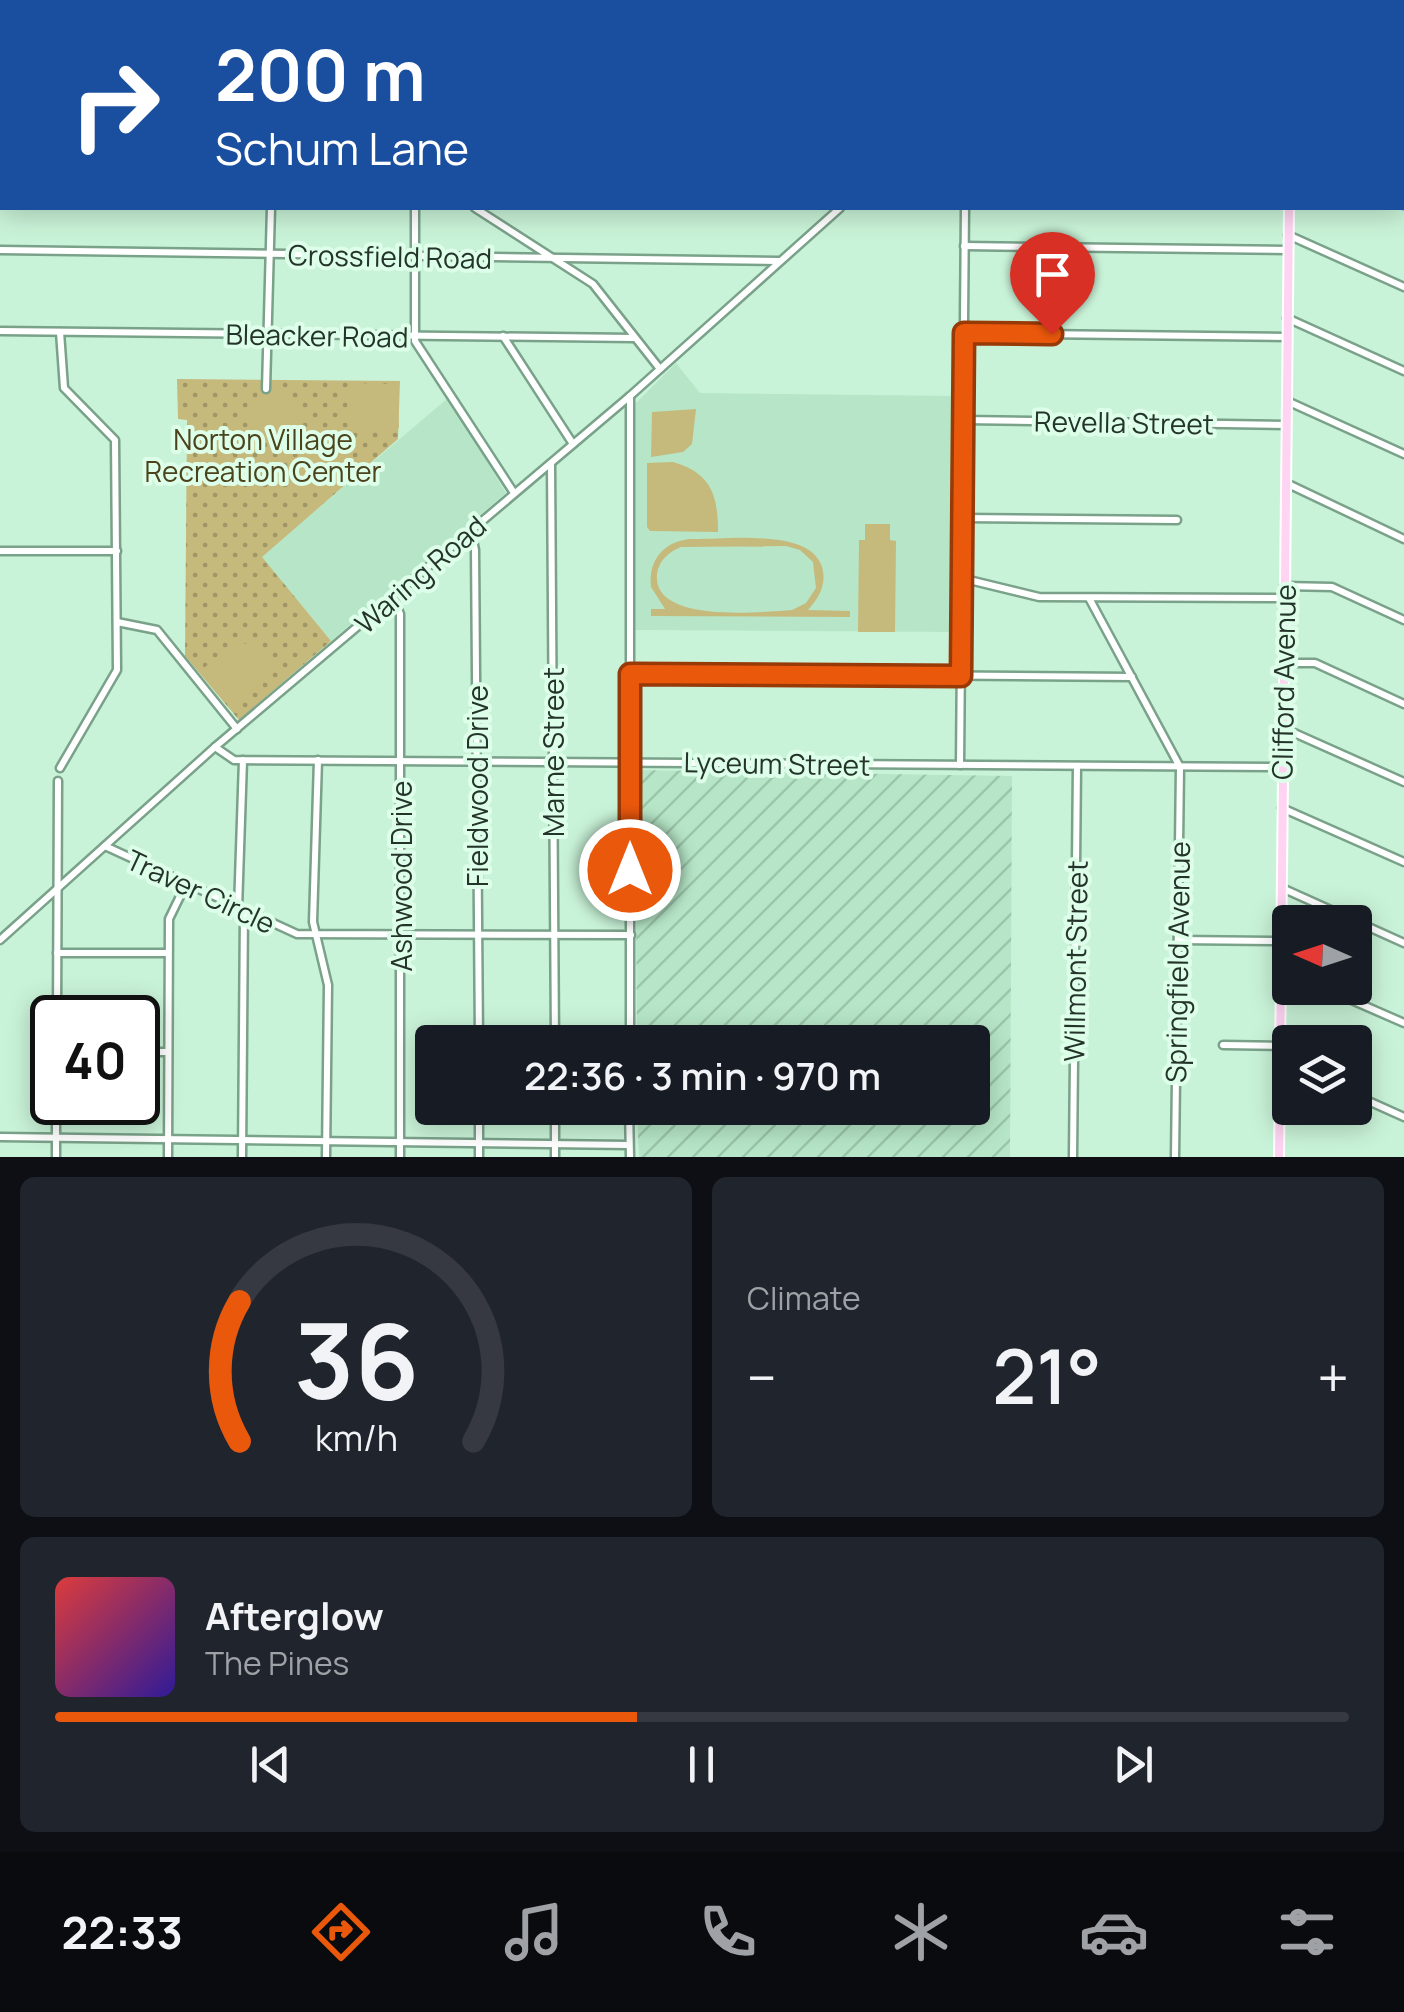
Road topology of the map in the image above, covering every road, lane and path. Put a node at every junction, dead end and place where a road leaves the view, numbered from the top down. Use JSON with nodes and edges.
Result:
{"nodes":[{"id":1,"x":271,"y":210,"type":"edge"},
{"id":2,"x":415,"y":210,"type":"edge"},
{"id":3,"x":479,"y":210,"type":"edge"},
{"id":4,"x":838,"y":210,"type":"edge"},
{"id":5,"x":965,"y":210,"type":"edge"},
{"id":6,"x":1289,"y":210,"type":"edge"},
{"id":7,"x":1288,"y":235,"type":"junction"},
{"id":8,"x":964,"y":246,"type":"junction"},
{"id":9,"x":0,"y":250,"type":"edge"},
{"id":10,"x":1288,"y":250,"type":"junction"},
{"id":11,"x":270,"y":254,"type":"junction"},
{"id":12,"x":415,"y":256,"type":"junction"},
{"id":13,"x":556,"y":258,"type":"junction"},
{"id":14,"x":780,"y":262,"type":"junction"},
{"id":15,"x":1404,"y":287,"type":"edge"},
{"id":16,"x":1288,"y":318,"type":"junction"},
{"id":17,"x":0,"y":331,"type":"edge"},
{"id":18,"x":60,"y":332,"type":"junction"},
{"id":19,"x":964,"y":333,"type":"junction"},
{"id":20,"x":270,"y":334,"type":"junction"},
{"id":21,"x":415,"y":336,"type":"junction"},
{"id":22,"x":504,"y":336,"type":"junction"},
{"id":23,"x":634,"y":338,"type":"junction"},
{"id":24,"x":1287,"y":338,"type":"junction"},
{"id":25,"x":660,"y":369,"type":"junction"},
{"id":26,"x":1404,"y":370,"type":"edge"},
{"id":27,"x":266,"y":389,"type":"dead end"},
{"id":28,"x":630,"y":396,"type":"junction"},
{"id":29,"x":1286,"y":401,"type":"junction"},
{"id":30,"x":962,"y":420,"type":"junction"},
{"id":31,"x":1286,"y":425,"type":"junction"},
{"id":32,"x":574,"y":444,"type":"junction"},
{"id":33,"x":1404,"y":454,"type":"edge"},
{"id":34,"x":550,"y":462,"type":"junction"},
{"id":35,"x":1286,"y":483,"type":"junction"},
{"id":36,"x":514,"y":493,"type":"junction"},
{"id":37,"x":962,"y":518,"type":"junction"},
{"id":38,"x":1177,"y":520,"type":"dead end"},
{"id":39,"x":471,"y":531,"type":"junction"},
{"id":40,"x":1404,"y":539,"type":"edge"},
{"id":41,"x":0,"y":551,"type":"edge"},
{"id":42,"x":118,"y":551,"type":"junction"},
{"id":43,"x":961,"y":578,"type":"junction"},
{"id":44,"x":1284,"y":586,"type":"junction"},
{"id":45,"x":393,"y":597,"type":"junction"},
{"id":46,"x":1089,"y":598,"type":"junction"},
{"id":47,"x":1284,"y":598,"type":"junction"},
{"id":48,"x":1404,"y":620,"type":"edge"},
{"id":49,"x":117,"y":622,"type":"junction"},
{"id":50,"x":1284,"y":663,"type":"junction"},
{"id":51,"x":630,"y":674,"type":"junction"},
{"id":52,"x":961,"y":676,"type":"junction"},
{"id":53,"x":1132,"y":677,"type":"junction"},
{"id":54,"x":1404,"y":704,"type":"edge"},
{"id":55,"x":1283,"y":728,"type":"junction"},
{"id":56,"x":236,"y":729,"type":"junction"},
{"id":57,"x":216,"y":747,"type":"junction"},
{"id":58,"x":243,"y":760,"type":"junction"},
{"id":59,"x":318,"y":760,"type":"junction"},
{"id":60,"x":401,"y":760,"type":"junction"},
{"id":61,"x":478,"y":761,"type":"junction"},
{"id":62,"x":554,"y":762,"type":"junction"},
{"id":63,"x":630,"y":762,"type":"junction"},
{"id":64,"x":960,"y":765,"type":"junction"},
{"id":65,"x":1077,"y":766,"type":"junction"},
{"id":66,"x":1180,"y":766,"type":"junction"},
{"id":67,"x":1282,"y":767,"type":"junction"},
{"id":68,"x":60,"y":768,"type":"dead end"},
{"id":69,"x":58,"y":781,"type":"dead end"},
{"id":70,"x":1404,"y":782,"type":"edge"},
{"id":71,"x":1282,"y":808,"type":"junction"},
{"id":72,"x":105,"y":846,"type":"junction"},
{"id":73,"x":1404,"y":862,"type":"edge"},
{"id":74,"x":186,"y":884,"type":"junction"},
{"id":75,"x":1281,"y":888,"type":"junction"},
{"id":76,"x":57,"y":890,"type":"junction"},
{"id":77,"x":1281,"y":905,"type":"edge"},
{"id":78,"x":241,"y":911,"type":"junction"},
{"id":79,"x":314,"y":934,"type":"junction"},
{"id":80,"x":400,"y":934,"type":"junction"},
{"id":81,"x":478,"y":935,"type":"junction"},
{"id":82,"x":554,"y":935,"type":"junction"},
{"id":83,"x":630,"y":935,"type":"junction"},
{"id":84,"x":0,"y":940,"type":"edge"},
{"id":85,"x":1178,"y":940,"type":"junction"},
{"id":86,"x":1272,"y":941,"type":"edge"},
{"id":87,"x":1404,"y":943,"type":"edge"},
{"id":88,"x":168,"y":952,"type":"junction"},
{"id":89,"x":57,"y":953,"type":"junction"},
{"id":90,"x":57,"y":995,"type":"edge"},
{"id":91,"x":1363,"y":1005,"type":"edge"},
{"id":92,"x":1404,"y":1023,"type":"edge"},
{"id":93,"x":478,"y":1025,"type":"edge"},
{"id":94,"x":555,"y":1025,"type":"edge"},
{"id":95,"x":630,"y":1025,"type":"edge"},
{"id":96,"x":1223,"y":1045,"type":"dead end"},
{"id":97,"x":1272,"y":1046,"type":"edge"},
{"id":98,"x":160,"y":1052,"type":"edge"},
{"id":99,"x":168,"y":1052,"type":"junction"},
{"id":100,"x":1372,"y":1103,"type":"edge"},
{"id":101,"x":1404,"y":1117,"type":"edge"},
{"id":102,"x":56,"y":1125,"type":"edge"},
{"id":103,"x":479,"y":1125,"type":"edge"},
{"id":104,"x":556,"y":1125,"type":"edge"},
{"id":105,"x":629,"y":1125,"type":"edge"},
{"id":106,"x":1281,"y":1125,"type":"edge"},
{"id":107,"x":0,"y":1137,"type":"edge"},
{"id":108,"x":56,"y":1137,"type":"junction"},
{"id":109,"x":168,"y":1138,"type":"junction"},
{"id":110,"x":242,"y":1139,"type":"junction"},
{"id":111,"x":326,"y":1140,"type":"junction"},
{"id":112,"x":400,"y":1140,"type":"junction"},
{"id":113,"x":479,"y":1141,"type":"junction"},
{"id":114,"x":556,"y":1142,"type":"junction"},
{"id":115,"x":629,"y":1145,"type":"junction"},
{"id":116,"x":1281,"y":1156,"type":"edge"},
{"id":117,"x":56,"y":1157,"type":"edge"},
{"id":118,"x":168,"y":1157,"type":"edge"},
{"id":119,"x":242,"y":1157,"type":"edge"},
{"id":120,"x":326,"y":1157,"type":"edge"},
{"id":121,"x":400,"y":1157,"type":"edge"},
{"id":122,"x":479,"y":1157,"type":"edge"},
{"id":123,"x":556,"y":1157,"type":"edge"},
{"id":124,"x":630,"y":1157,"type":"edge"},
{"id":125,"x":1073,"y":1157,"type":"edge"},
{"id":126,"x":1175,"y":1157,"type":"edge"}],
"edges":[{"from":1,"to":11,"type":"street"},
{"from":2,"to":12,"type":"street"},
{"from":3,"to":13,"type":"street"},
{"from":4,"to":14,"type":"street","name":"Waring Road"},
{"from":5,"to":8,"type":"street"},
{"from":6,"to":7,"type":"main road","name":"Clifford Avenue"},
{"from":7,"to":10,"type":"main road","name":"Clifford Avenue"},
{"from":7,"to":15,"type":"street"},
{"from":8,"to":10,"type":"street"},
{"from":8,"to":19,"type":"street"},
{"from":9,"to":11,"type":"street","name":"Crossfield Road"},
{"from":10,"to":16,"type":"main road","name":"Clifford Avenue"},
{"from":11,"to":12,"type":"street","name":"Crossfield Road"},
{"from":11,"to":20,"type":"street"},
{"from":12,"to":13,"type":"street","name":"Crossfield Road"},
{"from":12,"to":21,"type":"street"},
{"from":13,"to":14,"type":"street","name":"Crossfield Road"},
{"from":13,"to":23,"type":"street"},
{"from":14,"to":25,"type":"street","name":"Waring Road"},
{"from":16,"to":24,"type":"main road","name":"Clifford Avenue"},
{"from":16,"to":26,"type":"street"},
{"from":17,"to":18,"type":"street","name":"Bleacker Road"},
{"from":18,"to":20,"type":"street","name":"Bleacker Road"},
{"from":18,"to":42,"type":"street"},
{"from":19,"to":24,"type":"street"},
{"from":19,"to":30,"type":"street"},
{"from":20,"to":21,"type":"street","name":"Bleacker Road"},
{"from":20,"to":27,"type":"street"},
{"from":21,"to":22,"type":"street","name":"Bleacker Road"},
{"from":21,"to":36,"type":"street"},
{"from":22,"to":23,"type":"street","name":"Bleacker Road"},
{"from":22,"to":32,"type":"street"},
{"from":23,"to":25,"type":"street"},
{"from":24,"to":29,"type":"main road","name":"Clifford Avenue"},
{"from":25,"to":28,"type":"street","name":"Waring Road"},
{"from":28,"to":32,"type":"street","name":"Waring Road"},
{"from":28,"to":51,"type":"street"},
{"from":29,"to":31,"type":"main road","name":"Clifford Avenue"},
{"from":29,"to":33,"type":"street"},
{"from":30,"to":31,"type":"street","name":"Revella Street"},
{"from":30,"to":37,"type":"street"},
{"from":31,"to":35,"type":"main road","name":"Clifford Avenue"},
{"from":32,"to":34,"type":"street","name":"Waring Road"},
{"from":34,"to":36,"type":"street","name":"Waring Road"},
{"from":34,"to":62,"type":"street","name":"Marne Street"},
{"from":35,"to":40,"type":"street"},
{"from":35,"to":44,"type":"main road","name":"Clifford Avenue"},
{"from":36,"to":39,"type":"street","name":"Waring Road"},
{"from":37,"to":38,"type":"street"},
{"from":37,"to":43,"type":"street"},
{"from":39,"to":45,"type":"street","name":"Waring Road"},
{"from":39,"to":61,"type":"street","name":"Fieldwood Drive"},
{"from":41,"to":42,"type":"street"},
{"from":42,"to":49,"type":"street"},
{"from":43,"to":46,"type":"street"},
{"from":43,"to":52,"type":"street"},
{"from":44,"to":47,"type":"main road","name":"Clifford Avenue"},
{"from":44,"to":48,"type":"street"},
{"from":45,"to":56,"type":"street","name":"Waring Road"},
{"from":45,"to":60,"type":"street","name":"Ashwood Drive"},
{"from":46,"to":47,"type":"street"},
{"from":46,"to":53,"type":"street"},
{"from":47,"to":50,"type":"main road","name":"Clifford Avenue"},
{"from":49,"to":56,"type":"street"},
{"from":49,"to":68,"type":"street"},
{"from":50,"to":54,"type":"street"},
{"from":50,"to":55,"type":"main road","name":"Clifford Avenue"},
{"from":51,"to":52,"type":"street"},
{"from":51,"to":63,"type":"street"},
{"from":52,"to":53,"type":"street"},
{"from":52,"to":64,"type":"street"},
{"from":53,"to":66,"type":"street"},
{"from":55,"to":67,"type":"main road","name":"Clifford Avenue"},
{"from":55,"to":70,"type":"street"},
{"from":56,"to":57,"type":"street","name":"Waring Road"},
{"from":57,"to":58,"type":"street","name":"Lyceum Street"},
{"from":57,"to":72,"type":"street","name":"Waring Road"},
{"from":58,"to":59,"type":"street","name":"Lyceum Street"},
{"from":58,"to":78,"type":"street"},
{"from":59,"to":60,"type":"street","name":"Lyceum Street"},
{"from":59,"to":79,"type":"street"},
{"from":60,"to":61,"type":"street","name":"Lyceum Street"},
{"from":60,"to":80,"type":"street","name":"Ashwood Drive"},
{"from":61,"to":62,"type":"street","name":"Lyceum Street"},
{"from":61,"to":81,"type":"street","name":"Fieldwood Drive"},
{"from":62,"to":63,"type":"street","name":"Lyceum Street"},
{"from":62,"to":82,"type":"street","name":"Marne Street"},
{"from":63,"to":64,"type":"street","name":"Lyceum Street"},
{"from":63,"to":83,"type":"street"},
{"from":64,"to":65,"type":"street","name":"Lyceum Street"},
{"from":65,"to":66,"type":"street","name":"Lyceum Street"},
{"from":65,"to":125,"type":"street","name":"Willmont Street"},
{"from":66,"to":67,"type":"street","name":"Lyceum Street"},
{"from":66,"to":85,"type":"street","name":"Springfield Avenue"},
{"from":67,"to":71,"type":"main road","name":"Clifford Avenue"},
{"from":69,"to":76,"type":"street"},
{"from":71,"to":73,"type":"street"},
{"from":71,"to":75,"type":"main road","name":"Clifford Avenue"},
{"from":72,"to":74,"type":"street","name":"Traver Circle"},
{"from":72,"to":76,"type":"street","name":"Waring Road"},
{"from":74,"to":78,"type":"street","name":"Traver Circle"},
{"from":74,"to":88,"type":"street"},
{"from":75,"to":77,"type":"main road","name":"Clifford Avenue"},
{"from":75,"to":87,"type":"street"},
{"from":76,"to":84,"type":"street","name":"Waring Road"},
{"from":76,"to":89,"type":"street"},
{"from":78,"to":79,"type":"street","name":"Traver Circle"},
{"from":78,"to":110,"type":"street"},
{"from":79,"to":80,"type":"street"},
{"from":79,"to":111,"type":"street","name":"Traver Circle"},
{"from":80,"to":81,"type":"street"},
{"from":80,"to":112,"type":"street","name":"Ashwood Drive"},
{"from":81,"to":82,"type":"street"},
{"from":81,"to":93,"type":"street","name":"Fieldwood Drive"},
{"from":82,"to":83,"type":"street"},
{"from":82,"to":94,"type":"street","name":"Marne Street"},
{"from":83,"to":95,"type":"street"},
{"from":85,"to":86,"type":"street"},
{"from":85,"to":126,"type":"street","name":"Springfield Avenue"},
{"from":88,"to":89,"type":"street"},
{"from":88,"to":99,"type":"street"},
{"from":89,"to":90,"type":"street"},
{"from":91,"to":92,"type":"street"},
{"from":96,"to":97,"type":"street"},
{"from":98,"to":99,"type":"street"},
{"from":99,"to":109,"type":"street"},
{"from":100,"to":101,"type":"street"},
{"from":102,"to":108,"type":"street"},
{"from":103,"to":113,"type":"street"},
{"from":104,"to":114,"type":"street"},
{"from":105,"to":115,"type":"street"},
{"from":106,"to":116,"type":"main road","name":"Clifford Avenue"},
{"from":107,"to":108,"type":"street"},
{"from":108,"to":109,"type":"street"},
{"from":108,"to":117,"type":"street"},
{"from":109,"to":110,"type":"street"},
{"from":109,"to":118,"type":"street"},
{"from":110,"to":111,"type":"street"},
{"from":110,"to":119,"type":"street"},
{"from":111,"to":112,"type":"street"},
{"from":111,"to":120,"type":"street","name":"Traver Circle"},
{"from":112,"to":113,"type":"street"},
{"from":112,"to":121,"type":"street","name":"Ashwood Drive"},
{"from":113,"to":114,"type":"street"},
{"from":113,"to":122,"type":"street"},
{"from":114,"to":115,"type":"street"},
{"from":114,"to":123,"type":"street"},
{"from":115,"to":124,"type":"street"}]}
